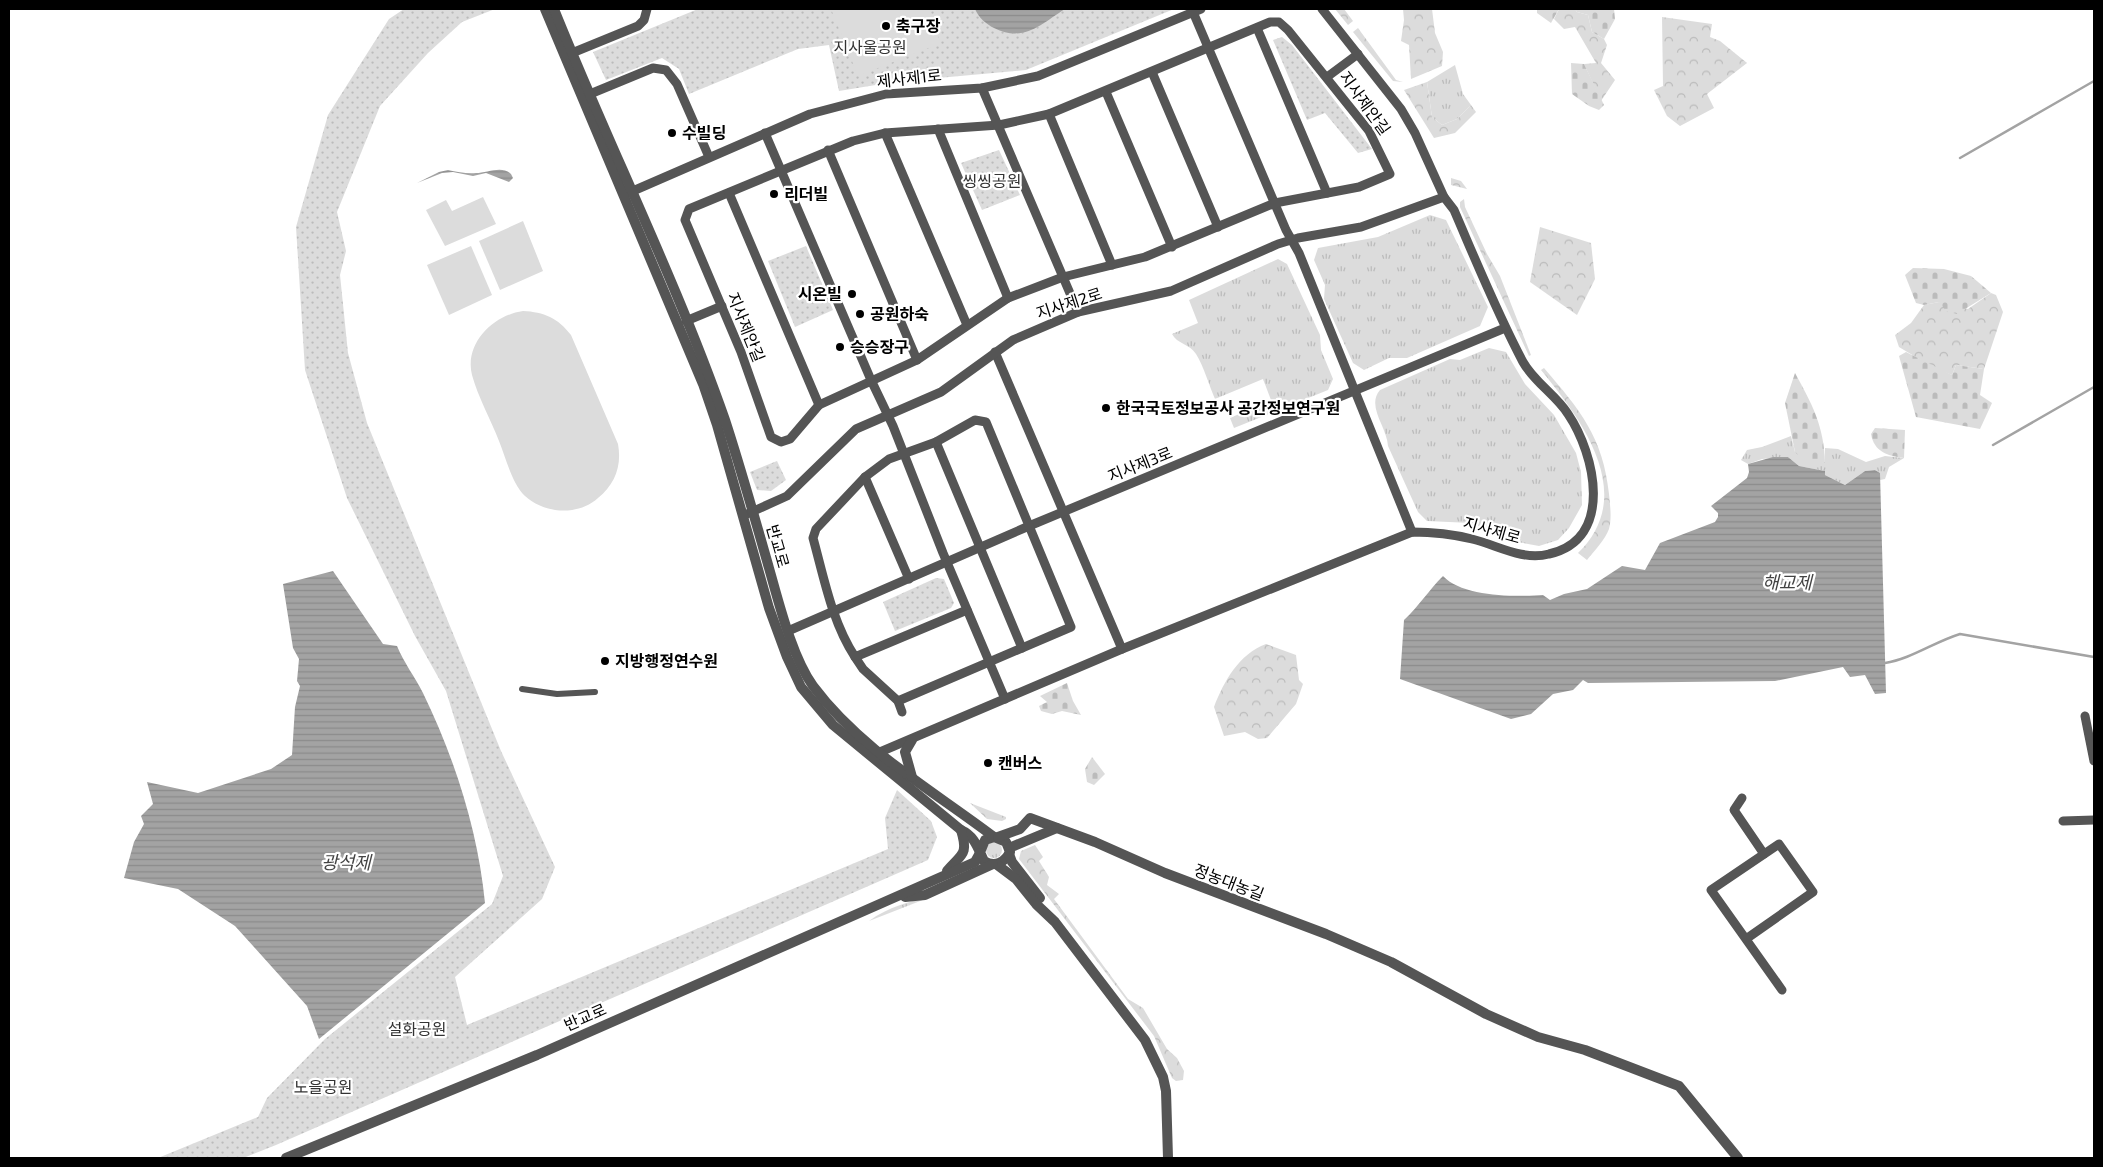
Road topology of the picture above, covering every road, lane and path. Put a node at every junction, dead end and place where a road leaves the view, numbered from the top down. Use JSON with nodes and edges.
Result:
{"nodes":[{"id":1,"x":545,"y":9,"type":"edge"},
{"id":2,"x":554,"y":9,"type":"edge"},
{"id":3,"x":647,"y":9,"type":"edge"},
{"id":4,"x":1322,"y":9,"type":"edge"},
{"id":5,"x":1197,"y":10,"type":"edge"},
{"id":6,"x":1257,"y":28,"type":"junction"},
{"id":7,"x":1209,"y":47,"type":"junction"},
{"id":8,"x":572,"y":53,"type":"junction"},
{"id":9,"x":1358,"y":54,"type":"junction"},
{"id":10,"x":1152,"y":72,"type":"junction"},
{"id":11,"x":1328,"y":77,"type":"junction"},
{"id":12,"x":982,"y":88,"type":"junction"},
{"id":13,"x":1106,"y":92,"type":"junction"},
{"id":14,"x":590,"y":94,"type":"junction"},
{"id":15,"x":1049,"y":114,"type":"junction"},
{"id":16,"x":999,"y":124,"type":"junction"},
{"id":17,"x":938,"y":129,"type":"junction"},
{"id":18,"x":885,"y":133,"type":"junction"},
{"id":19,"x":765,"y":134,"type":"junction"},
{"id":20,"x":828,"y":150,"type":"junction"},
{"id":21,"x":709,"y":157,"type":"junction"},
{"id":22,"x":782,"y":169,"type":"junction"},
{"id":23,"x":628,"y":193,"type":"junction"},
{"id":24,"x":729,"y":193,"type":"junction"},
{"id":25,"x":1327,"y":193,"type":"junction"},
{"id":26,"x":1444,"y":197,"type":"junction"},
{"id":27,"x":1275,"y":203,"type":"junction"},
{"id":28,"x":1218,"y":226,"type":"junction"},
{"id":29,"x":1290,"y":240,"type":"junction"},
{"id":30,"x":1172,"y":247,"type":"junction"},
{"id":31,"x":1112,"y":264,"type":"junction"},
{"id":32,"x":1063,"y":277,"type":"junction"},
{"id":33,"x":1008,"y":298,"type":"junction"},
{"id":34,"x":722,"y":306,"type":"junction"},
{"id":35,"x":1078,"y":312,"type":"junction"},
{"id":36,"x":686,"y":321,"type":"junction"},
{"id":37,"x":967,"y":325,"type":"junction"},
{"id":38,"x":1505,"y":328,"type":"junction"},
{"id":39,"x":995,"y":352,"type":"junction"},
{"id":40,"x":917,"y":360,"type":"junction"},
{"id":41,"x":871,"y":380,"type":"junction"},
{"id":42,"x":1354,"y":390,"type":"junction"},
{"id":43,"x":818,"y":405,"type":"junction"},
{"id":44,"x":887,"y":416,"type":"junction"},
{"id":45,"x":936,"y":442,"type":"junction"},
{"id":46,"x":903,"y":454,"type":"junction"},
{"id":47,"x":865,"y":477,"type":"junction"},
{"id":48,"x":753,"y":511,"type":"junction"},
{"id":49,"x":1064,"y":512,"type":"junction"},
{"id":50,"x":742,"y":516,"type":"junction"},
{"id":51,"x":1029,"y":526,"type":"junction"},
{"id":52,"x":1412,"y":532,"type":"junction"},
{"id":53,"x":980,"y":549,"type":"junction"},
{"id":54,"x":947,"y":563,"type":"junction"},
{"id":55,"x":908,"y":579,"type":"junction"},
{"id":56,"x":967,"y":610,"type":"junction"},
{"id":57,"x":833,"y":611,"type":"junction"},
{"id":58,"x":788,"y":631,"type":"junction"},
{"id":59,"x":1022,"y":648,"type":"junction"},
{"id":60,"x":1122,"y":649,"type":"junction"},
{"id":61,"x":854,"y":657,"type":"junction"},
{"id":62,"x":989,"y":662,"type":"junction"},
{"id":63,"x":522,"y":690,"type":"dead end"},
{"id":64,"x":595,"y":692,"type":"dead end"},
{"id":65,"x":1005,"y":699,"type":"junction"},
{"id":66,"x":898,"y":701,"type":"junction"},
{"id":67,"x":902,"y":712,"type":"dead end"},
{"id":68,"x":2085,"y":716,"type":"dead end"},
{"id":69,"x":912,"y":740,"type":"junction"},
{"id":70,"x":880,"y":752,"type":"junction"},
{"id":71,"x":2094,"y":761,"type":"edge"},
{"id":72,"x":912,"y":778,"type":"junction"},
{"id":73,"x":1742,"y":798,"type":"dead end"},
{"id":74,"x":1034,"y":820,"type":"junction"},
{"id":75,"x":2094,"y":820,"type":"edge"},
{"id":76,"x":2063,"y":821,"type":"dead end"},
{"id":77,"x":1057,"y":828,"type":"junction"},
{"id":78,"x":961,"y":830,"type":"junction"},
{"id":79,"x":996,"y":837,"type":"junction"},
{"id":80,"x":1031,"y":837,"type":"junction"},
{"id":81,"x":980,"y":851,"type":"junction"},
{"id":82,"x":1009,"y":851,"type":"junction"},
{"id":83,"x":1764,"y":854,"type":"junction"},
{"id":84,"x":995,"y":864,"type":"junction"},
{"id":85,"x":943,"y":876,"type":"junction"},
{"id":86,"x":894,"y":899,"type":"junction"},
{"id":87,"x":1055,"y":922,"type":"junction"},
{"id":88,"x":1746,"y":939,"type":"junction"},
{"id":89,"x":1782,"y":990,"type":"dead end"},
{"id":90,"x":286,"y":1158,"type":"edge"},
{"id":91,"x":1168,"y":1158,"type":"edge"},
{"id":92,"x":1738,"y":1158,"type":"edge"}],
"edges":[{"from":1,"to":23,"type":"street"},
{"from":2,"to":8,"type":"street"},
{"from":3,"to":8,"type":"street"},
{"from":4,"to":9,"type":"street","name":"지사제로"},
{"from":5,"to":7,"type":"street"},
{"from":5,"to":12,"type":"street","name":"제사제1로"},
{"from":6,"to":7,"type":"street","name":"지사제안길"},
{"from":6,"to":11,"type":"street","name":"지사제안길"},
{"from":6,"to":25,"type":"street"},
{"from":7,"to":10,"type":"street","name":"지사제안길"},
{"from":7,"to":27,"type":"street"},
{"from":8,"to":14,"type":"street"},
{"from":9,"to":11,"type":"street"},
{"from":9,"to":26,"type":"street","name":"지사제로"},
{"from":10,"to":13,"type":"street","name":"지사제안길"},
{"from":10,"to":28,"type":"street"},
{"from":11,"to":25,"type":"street","name":"지사제안길"},
{"from":12,"to":16,"type":"street"},
{"from":12,"to":19,"type":"street","name":"제사제1로"},
{"from":13,"to":15,"type":"street","name":"지사제안길"},
{"from":13,"to":30,"type":"street"},
{"from":14,"to":21,"type":"street"},
{"from":14,"to":23,"type":"street"},
{"from":15,"to":16,"type":"street","name":"지사제안길"},
{"from":15,"to":31,"type":"street"},
{"from":16,"to":17,"type":"street","name":"지사제안길"},
{"from":16,"to":32,"type":"street"},
{"from":17,"to":18,"type":"street","name":"지사제안길"},
{"from":17,"to":33,"type":"street"},
{"from":18,"to":20,"type":"street","name":"지사제안길"},
{"from":18,"to":37,"type":"street"},
{"from":19,"to":21,"type":"street","name":"제사제1로"},
{"from":19,"to":22,"type":"street"},
{"from":20,"to":22,"type":"street","name":"지사제안길"},
{"from":20,"to":40,"type":"street"},
{"from":21,"to":23,"type":"street","name":"제사제1로"},
{"from":22,"to":24,"type":"street","name":"지사제안길"},
{"from":22,"to":41,"type":"street"},
{"from":23,"to":36,"type":"street","name":"반교로"},
{"from":23,"to":50,"type":"street","name":"반교로"},
{"from":24,"to":34,"type":"street","name":"지사제안길"},
{"from":24,"to":43,"type":"street"},
{"from":25,"to":27,"type":"street","name":"지사제안길"},
{"from":26,"to":29,"type":"street","name":"지사제2로"},
{"from":26,"to":38,"type":"street","name":"지사제로"},
{"from":27,"to":28,"type":"street","name":"지사제안길"},
{"from":27,"to":29,"type":"street"},
{"from":28,"to":30,"type":"street","name":"지사제안길"},
{"from":29,"to":35,"type":"street","name":"지사제2로"},
{"from":29,"to":42,"type":"street"},
{"from":30,"to":31,"type":"street","name":"지사제안길"},
{"from":31,"to":32,"type":"street","name":"지사제안길"},
{"from":32,"to":33,"type":"street","name":"지사제안길"},
{"from":32,"to":35,"type":"street"},
{"from":33,"to":37,"type":"street","name":"지사제안길"},
{"from":34,"to":36,"type":"street"},
{"from":34,"to":43,"type":"street","name":"지사제안길"},
{"from":35,"to":39,"type":"street","name":"지사제2로"},
{"from":36,"to":48,"type":"street","name":"반교로"},
{"from":37,"to":40,"type":"street","name":"지사제안길"},
{"from":38,"to":42,"type":"street","name":"지사제3로"},
{"from":38,"to":52,"type":"street","name":"지사제로"},
{"from":39,"to":44,"type":"street","name":"지사제2로"},
{"from":39,"to":49,"type":"street"},
{"from":40,"to":41,"type":"street","name":"지사제안길"},
{"from":41,"to":43,"type":"street","name":"지사제안길"},
{"from":41,"to":44,"type":"street"},
{"from":42,"to":49,"type":"street","name":"지사제3로"},
{"from":42,"to":52,"type":"street"},
{"from":44,"to":46,"type":"street"},
{"from":44,"to":48,"type":"street","name":"지사제2로"},
{"from":45,"to":46,"type":"street"},
{"from":45,"to":51,"type":"street"},
{"from":45,"to":53,"type":"street"},
{"from":46,"to":47,"type":"street"},
{"from":46,"to":54,"type":"street"},
{"from":47,"to":55,"type":"street"},
{"from":47,"to":57,"type":"street"},
{"from":48,"to":50,"type":"street","name":"지사제2로"},
{"from":48,"to":58,"type":"street","name":"반교로"},
{"from":49,"to":51,"type":"street","name":"지사제3로"},
{"from":49,"to":60,"type":"street"},
{"from":50,"to":78,"type":"street","name":"반교로"},
{"from":51,"to":53,"type":"street","name":"지사제3로"},
{"from":51,"to":59,"type":"street"},
{"from":52,"to":60,"type":"street","name":"지사제로"},
{"from":53,"to":54,"type":"street","name":"지사제3로"},
{"from":53,"to":59,"type":"street"},
{"from":54,"to":55,"type":"street","name":"지사제3로"},
{"from":54,"to":56,"type":"street"},
{"from":55,"to":57,"type":"street","name":"지사제3로"},
{"from":56,"to":61,"type":"street"},
{"from":56,"to":62,"type":"street"},
{"from":57,"to":58,"type":"street","name":"지사제3로"},
{"from":57,"to":61,"type":"street"},
{"from":58,"to":70,"type":"street","name":"반교로"},
{"from":59,"to":62,"type":"street"},
{"from":60,"to":65,"type":"street","name":"지사제로"},
{"from":61,"to":66,"type":"street"},
{"from":62,"to":65,"type":"street"},
{"from":62,"to":66,"type":"street"},
{"from":63,"to":64,"type":"street"},
{"from":65,"to":69,"type":"street","name":"지사제로"},
{"from":66,"to":67,"type":"street"},
{"from":68,"to":71,"type":"street"},
{"from":69,"to":70,"type":"street","name":"지사제로"},
{"from":69,"to":72,"type":"street"},
{"from":70,"to":72,"type":"street","name":"반교로"},
{"from":72,"to":79,"type":"street","name":"반교로"},
{"from":73,"to":83,"type":"street"},
{"from":74,"to":77,"type":"street","name":"정농대농길"},
{"from":74,"to":79,"type":"street"},
{"from":74,"to":80,"type":"street"},
{"from":75,"to":76,"type":"street"},
{"from":77,"to":80,"type":"street"},
{"from":77,"to":92,"type":"street","name":"정농대농길"},
{"from":78,"to":81,"type":"street","name":"반교로"},
{"from":78,"to":85,"type":"street"},
{"from":79,"to":81,"type":"street"},
{"from":79,"to":82,"type":"street"},
{"from":80,"to":82,"type":"street"},
{"from":81,"to":84,"type":"street"},
{"from":81,"to":85,"type":"street","name":"반교로"},
{"from":82,"to":84,"type":"street"},
{"from":82,"to":87,"type":"street"},
{"from":83,"to":88,"type":"street"},
{"from":83,"to":88,"type":"street"},
{"from":84,"to":86,"type":"street","name":"반교로"},
{"from":84,"to":87,"type":"street"},
{"from":85,"to":86,"type":"street","name":"반교로"},
{"from":86,"to":90,"type":"street","name":"반교로"},
{"from":87,"to":91,"type":"street"},
{"from":88,"to":89,"type":"street"}]}
